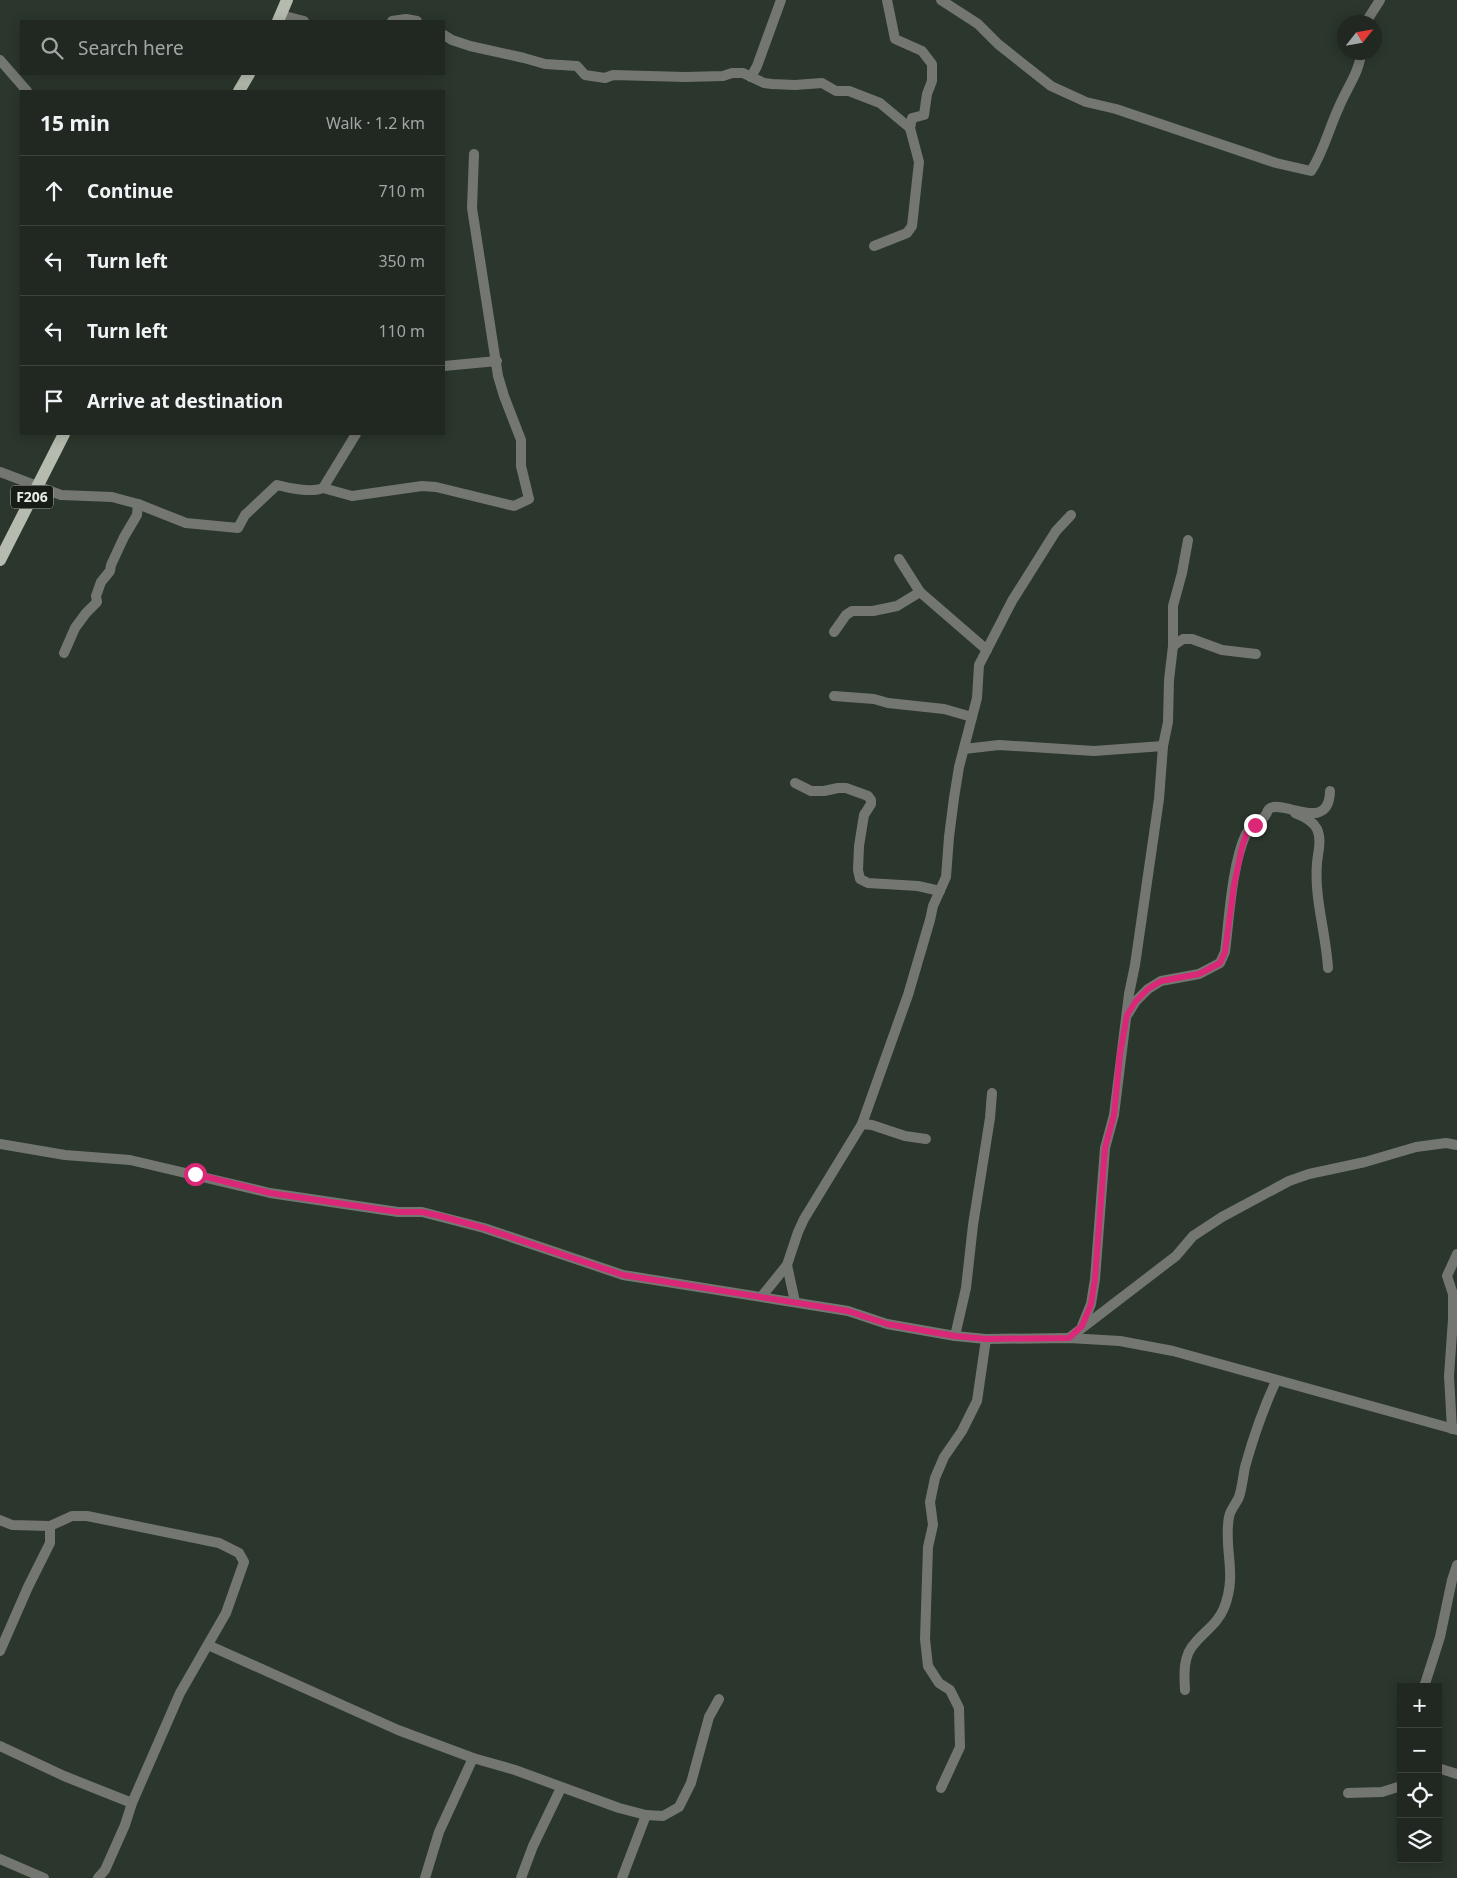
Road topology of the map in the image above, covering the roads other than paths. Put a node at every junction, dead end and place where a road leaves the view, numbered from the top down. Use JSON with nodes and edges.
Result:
{"nodes":[{"id":1,"x":287,"y":0,"type":"edge"},
{"id":2,"x":780,"y":0,"type":"edge"},
{"id":3,"x":888,"y":0,"type":"edge"},
{"id":4,"x":941,"y":0,"type":"edge"},
{"id":5,"x":1380,"y":0,"type":"edge"},
{"id":6,"x":1370,"y":15,"type":"edge"},
{"id":7,"x":280,"y":18,"type":"edge"},
{"id":8,"x":296,"y":20,"type":"edge"},
{"id":9,"x":399,"y":20,"type":"edge"},
{"id":10,"x":412,"y":20,"type":"edge"},
{"id":11,"x":445,"y":35,"type":"edge"},
{"id":12,"x":0,"y":60,"type":"edge"},
{"id":13,"x":1359,"y":60,"type":"edge"},
{"id":14,"x":247,"y":75,"type":"edge"},
{"id":15,"x":751,"y":77,"type":"junction"},
{"id":16,"x":26,"y":90,"type":"edge"},
{"id":17,"x":240,"y":90,"type":"edge"},
{"id":18,"x":910,"y":128,"type":"junction"},
{"id":19,"x":474,"y":154,"type":"dead end"},
{"id":20,"x":874,"y":246,"type":"dead end"},
{"id":21,"x":497,"y":361,"type":"junction"},
{"id":22,"x":445,"y":366,"type":"edge"},
{"id":23,"x":63,"y":435,"type":"edge"},
{"id":24,"x":355,"y":435,"type":"edge"},
{"id":25,"x":0,"y":472,"type":"edge"},
{"id":26,"x":37,"y":486,"type":"junction"},
{"id":27,"x":323,"y":488,"type":"junction"},
{"id":28,"x":138,"y":504,"type":"junction"},
{"id":29,"x":1071,"y":515,"type":"dead end"},
{"id":30,"x":1188,"y":540,"type":"dead end"},
{"id":31,"x":899,"y":559,"type":"dead end"},
{"id":32,"x":0,"y":560,"type":"edge"},
{"id":33,"x":920,"y":592,"type":"junction"},
{"id":34,"x":834,"y":632,"type":"dead end"},
{"id":35,"x":1173,"y":646,"type":"junction"},
{"id":36,"x":987,"y":650,"type":"junction"},
{"id":37,"x":64,"y":653,"type":"dead end"},
{"id":38,"x":1256,"y":654,"type":"dead end"},
{"id":39,"x":834,"y":696,"type":"dead end"},
{"id":40,"x":972,"y":717,"type":"junction"},
{"id":41,"x":1163,"y":746,"type":"junction"},
{"id":42,"x":964,"y":749,"type":"junction"},
{"id":43,"x":794,"y":782,"type":"dead end"},
{"id":44,"x":1330,"y":791,"type":"dead end"},
{"id":45,"x":1290,"y":810,"type":"junction"},
{"id":46,"x":940,"y":891,"type":"junction"},
{"id":47,"x":1328,"y":968,"type":"dead end"},
{"id":48,"x":1127,"y":1015,"type":"junction"},
{"id":49,"x":992,"y":1093,"type":"dead end"},
{"id":50,"x":862,"y":1124,"type":"junction"},
{"id":51,"x":926,"y":1139,"type":"dead end"},
{"id":52,"x":0,"y":1144,"type":"edge"},
{"id":53,"x":1457,"y":1145,"type":"edge"},
{"id":54,"x":1457,"y":1254,"type":"edge"},
{"id":55,"x":788,"y":1265,"type":"junction"},
{"id":56,"x":762,"y":1296,"type":"junction"},
{"id":57,"x":795,"y":1302,"type":"junction"},
{"id":58,"x":1082,"y":1326,"type":"junction"},
{"id":59,"x":955,"y":1336,"type":"junction"},
{"id":60,"x":1069,"y":1338,"type":"junction"},
{"id":61,"x":986,"y":1339,"type":"junction"},
{"id":62,"x":1276,"y":1381,"type":"junction"},
{"id":63,"x":1455,"y":1429,"type":"edge"},
{"id":64,"x":0,"y":1520,"type":"edge"},
{"id":65,"x":50,"y":1526,"type":"junction"},
{"id":66,"x":1457,"y":1565,"type":"edge"},
{"id":67,"x":4,"y":1633,"type":"edge"},
{"id":68,"x":208,"y":1645,"type":"junction"},
{"id":69,"x":0,"y":1651,"type":"edge"},
{"id":70,"x":1425,"y":1683,"type":"edge"},
{"id":71,"x":1185,"y":1690,"type":"dead end"},
{"id":72,"x":719,"y":1699,"type":"dead end"},
{"id":73,"x":0,"y":1746,"type":"edge"},
{"id":74,"x":473,"y":1758,"type":"junction"},
{"id":75,"x":1442,"y":1769,"type":"edge"},
{"id":76,"x":1457,"y":1774,"type":"edge"},
{"id":77,"x":1397,"y":1787,"type":"edge"},
{"id":78,"x":561,"y":1788,"type":"junction"},
{"id":79,"x":941,"y":1788,"type":"dead end"},
{"id":80,"x":1348,"y":1793,"type":"dead end"},
{"id":81,"x":132,"y":1803,"type":"junction"},
{"id":82,"x":646,"y":1815,"type":"junction"},
{"id":83,"x":0,"y":1859,"type":"edge"},
{"id":84,"x":44,"y":1878,"type":"edge"},
{"id":85,"x":98,"y":1878,"type":"edge"},
{"id":86,"x":425,"y":1878,"type":"edge"},
{"id":87,"x":521,"y":1878,"type":"edge"},
{"id":88,"x":622,"y":1878,"type":"edge"}],
"edges":[{"from":1,"to":7,"type":"main road"},
{"from":2,"to":15,"type":"street"},
{"from":3,"to":18,"type":"street"},
{"from":4,"to":13,"type":"street"},
{"from":5,"to":6,"type":"street"},
{"from":7,"to":8,"type":"street"},
{"from":9,"to":10,"type":"street"},
{"from":11,"to":15,"type":"street"},
{"from":12,"to":16,"type":"street"},
{"from":14,"to":17,"type":"main road"},
{"from":15,"to":18,"type":"street"},
{"from":18,"to":20,"type":"street"},
{"from":19,"to":21,"type":"street"},
{"from":21,"to":22,"type":"street"},
{"from":21,"to":27,"type":"street"},
{"from":23,"to":26,"type":"main road","number":"F206"},
{"from":24,"to":27,"type":"street"},
{"from":25,"to":26,"type":"street"},
{"from":26,"to":28,"type":"street"},
{"from":26,"to":32,"type":"main road","number":"F206"},
{"from":27,"to":28,"type":"street"},
{"from":28,"to":37,"type":"street"},
{"from":29,"to":36,"type":"street"},
{"from":30,"to":35,"type":"street"},
{"from":31,"to":33,"type":"street"},
{"from":33,"to":34,"type":"street"},
{"from":33,"to":36,"type":"street"},
{"from":35,"to":38,"type":"street"},
{"from":35,"to":41,"type":"street"},
{"from":36,"to":40,"type":"street"},
{"from":39,"to":40,"type":"street"},
{"from":40,"to":42,"type":"street"},
{"from":41,"to":42,"type":"street"},
{"from":41,"to":48,"type":"street"},
{"from":42,"to":46,"type":"street"},
{"from":43,"to":46,"type":"street"},
{"from":44,"to":45,"type":"street"},
{"from":45,"to":47,"type":"street"},
{"from":45,"to":48,"type":"street"},
{"from":46,"to":50,"type":"street"},
{"from":48,"to":58,"type":"street"},
{"from":49,"to":59,"type":"street"},
{"from":50,"to":51,"type":"street"},
{"from":50,"to":55,"type":"street"},
{"from":52,"to":56,"type":"street"},
{"from":53,"to":58,"type":"street"},
{"from":54,"to":63,"type":"street"},
{"from":55,"to":56,"type":"street"},
{"from":55,"to":57,"type":"street"},
{"from":56,"to":57,"type":"street"},
{"from":57,"to":59,"type":"street"},
{"from":58,"to":60,"type":"street"},
{"from":59,"to":61,"type":"street"},
{"from":60,"to":61,"type":"street"},
{"from":60,"to":62,"type":"street"},
{"from":61,"to":79,"type":"street"},
{"from":62,"to":63,"type":"street"},
{"from":62,"to":71,"type":"street"},
{"from":64,"to":65,"type":"street"},
{"from":65,"to":67,"type":"street"},
{"from":65,"to":68,"type":"street"},
{"from":66,"to":70,"type":"street"},
{"from":67,"to":69,"type":"street"},
{"from":68,"to":74,"type":"street"},
{"from":68,"to":81,"type":"street"},
{"from":72,"to":82,"type":"street"},
{"from":73,"to":81,"type":"street"},
{"from":74,"to":78,"type":"street"},
{"from":74,"to":86,"type":"street"},
{"from":75,"to":76,"type":"street"},
{"from":77,"to":80,"type":"street"},
{"from":78,"to":82,"type":"street"},
{"from":78,"to":87,"type":"street"},
{"from":81,"to":85,"type":"street"},
{"from":82,"to":88,"type":"street"},
{"from":83,"to":84,"type":"street"}]}
